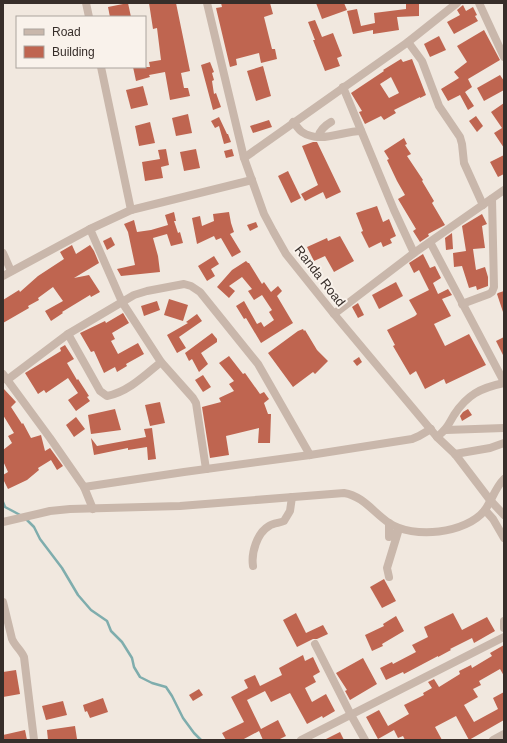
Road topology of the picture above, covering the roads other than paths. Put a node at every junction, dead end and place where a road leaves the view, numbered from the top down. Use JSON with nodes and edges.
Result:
{"nodes":[{"id":1,"x":86,"y":3,"type":"edge"},
{"id":2,"x":207,"y":3,"type":"edge"},
{"id":3,"x":458,"y":3,"type":"edge"},
{"id":4,"x":479,"y":3,"type":"edge"},
{"id":5,"x":89,"y":16,"type":"edge"},
{"id":6,"x":408,"y":42,"type":"junction"},
{"id":7,"x":504,"y":57,"type":"edge"},
{"id":8,"x":101,"y":68,"type":"edge"},
{"id":9,"x":343,"y":87,"type":"junction"},
{"id":10,"x":293,"y":122,"type":"junction"},
{"id":11,"x":331,"y":122,"type":"dead end"},
{"id":12,"x":361,"y":131,"type":"junction"},
{"id":13,"x":318,"y":137,"type":"junction"},
{"id":14,"x":244,"y":158,"type":"junction"},
{"id":15,"x":252,"y":180,"type":"junction"},
{"id":16,"x":504,"y":190,"type":"edge"},
{"id":17,"x":492,"y":199,"type":"junction"},
{"id":18,"x":484,"y":205,"type":"junction"},
{"id":19,"x":132,"y":210,"type":"junction"},
{"id":20,"x":90,"y":229,"type":"junction"},
{"id":21,"x":430,"y":242,"type":"junction"},
{"id":22,"x":3,"y":253,"type":"edge"},
{"id":23,"x":414,"y":253,"type":"junction"},
{"id":24,"x":10,"y":271,"type":"junction"},
{"id":25,"x":3,"y":276,"type":"edge"},
{"id":26,"x":122,"y":302,"type":"junction"},
{"id":27,"x":462,"y":304,"type":"junction"},
{"id":28,"x":334,"y":314,"type":"junction"},
{"id":29,"x":68,"y":334,"type":"junction"},
{"id":30,"x":161,"y":362,"type":"junction"},
{"id":31,"x":5,"y":377,"type":"edge"},
{"id":32,"x":504,"y":382,"type":"edge"},
{"id":33,"x":504,"y":428,"type":"edge"},
{"id":34,"x":431,"y":429,"type":"junction"},
{"id":35,"x":446,"y":430,"type":"junction"},
{"id":36,"x":437,"y":437,"type":"junction"},
{"id":37,"x":504,"y":443,"type":"edge"},
{"id":38,"x":455,"y":454,"type":"junction"},
{"id":39,"x":310,"y":455,"type":"junction"},
{"id":40,"x":206,"y":469,"type":"junction"},
{"id":41,"x":504,"y":479,"type":"edge"},
{"id":42,"x":84,"y":487,"type":"junction"},
{"id":43,"x":292,"y":497,"type":"junction"},
{"id":44,"x":490,"y":500,"type":"junction"},
{"id":45,"x":93,"y":508,"type":"junction"},
{"id":46,"x":485,"y":510,"type":"junction"},
{"id":47,"x":504,"y":515,"type":"edge"},
{"id":48,"x":3,"y":522,"type":"edge"},
{"id":49,"x":389,"y":523,"type":"junction"},
{"id":50,"x":504,"y":538,"type":"edge"},
{"id":51,"x":252,"y":566,"type":"dead end"},
{"id":52,"x":389,"y":577,"type":"dead end"},
{"id":53,"x":3,"y":602,"type":"edge"},
{"id":54,"x":504,"y":621,"type":"edge"},
{"id":55,"x":504,"y":628,"type":"edge"},
{"id":56,"x":504,"y":637,"type":"edge"},
{"id":57,"x":315,"y":644,"type":"dead end"},
{"id":58,"x":351,"y":715,"type":"junction"},
{"id":59,"x":504,"y":734,"type":"edge"},
{"id":60,"x":34,"y":740,"type":"edge"},
{"id":61,"x":301,"y":740,"type":"edge"},
{"id":62,"x":365,"y":740,"type":"edge"},
{"id":63,"x":493,"y":740,"type":"edge"}],
"edges":[{"from":1,"to":5,"type":"street"},
{"from":2,"to":14,"type":"street","name":"Randa Road"},
{"from":3,"to":6,"type":"street"},
{"from":4,"to":7,"type":"street"},
{"from":6,"to":9,"type":"street"},
{"from":6,"to":18,"type":"street"},
{"from":8,"to":19,"type":"street"},
{"from":9,"to":10,"type":"street"},
{"from":9,"to":12,"type":"street"},
{"from":10,"to":13,"type":"street"},
{"from":10,"to":14,"type":"street"},
{"from":11,"to":13,"type":"street"},
{"from":12,"to":13,"type":"street"},
{"from":12,"to":23,"type":"street"},
{"from":14,"to":15,"type":"street","name":"Randa Road"},
{"from":15,"to":19,"type":"street"},
{"from":15,"to":28,"type":"street","name":"Randa Road"},
{"from":16,"to":17,"type":"street"},
{"from":17,"to":18,"type":"street"},
{"from":17,"to":27,"type":"street"},
{"from":18,"to":21,"type":"street"},
{"from":19,"to":20,"type":"street"},
{"from":20,"to":24,"type":"street"},
{"from":20,"to":26,"type":"street"},
{"from":21,"to":23,"type":"street"},
{"from":21,"to":27,"type":"street"},
{"from":22,"to":24,"type":"street"},
{"from":23,"to":28,"type":"street"},
{"from":24,"to":25,"type":"street"},
{"from":26,"to":29,"type":"street"},
{"from":26,"to":30,"type":"street"},
{"from":26,"to":39,"type":"street"},
{"from":27,"to":32,"type":"street"},
{"from":28,"to":34,"type":"street","name":"Randa Road"},
{"from":29,"to":30,"type":"street"},
{"from":29,"to":31,"type":"street"},
{"from":30,"to":40,"type":"street"},
{"from":31,"to":42,"type":"street"},
{"from":32,"to":35,"type":"street"},
{"from":33,"to":35,"type":"street"},
{"from":34,"to":36,"type":"street","name":"Randa Road"},
{"from":34,"to":39,"type":"street"},
{"from":35,"to":36,"type":"street"},
{"from":36,"to":38,"type":"street","name":"Randa Road"},
{"from":37,"to":38,"type":"street"},
{"from":38,"to":44,"type":"street","name":"Randa Road"},
{"from":39,"to":40,"type":"street"},
{"from":40,"to":42,"type":"street"},
{"from":41,"to":44,"type":"street"},
{"from":42,"to":45,"type":"street"},
{"from":43,"to":45,"type":"street"},
{"from":43,"to":49,"type":"street"},
{"from":43,"to":51,"type":"street"},
{"from":44,"to":46,"type":"street"},
{"from":44,"to":47,"type":"street","name":"Randa Road"},
{"from":45,"to":48,"type":"street"},
{"from":46,"to":49,"type":"street"},
{"from":46,"to":50,"type":"street"},
{"from":49,"to":52,"type":"street"},
{"from":53,"to":60,"type":"street"},
{"from":54,"to":55,"type":"street"},
{"from":56,"to":58,"type":"street"},
{"from":57,"to":58,"type":"street"},
{"from":58,"to":61,"type":"street"},
{"from":58,"to":62,"type":"street"},
{"from":59,"to":63,"type":"street"}]}
